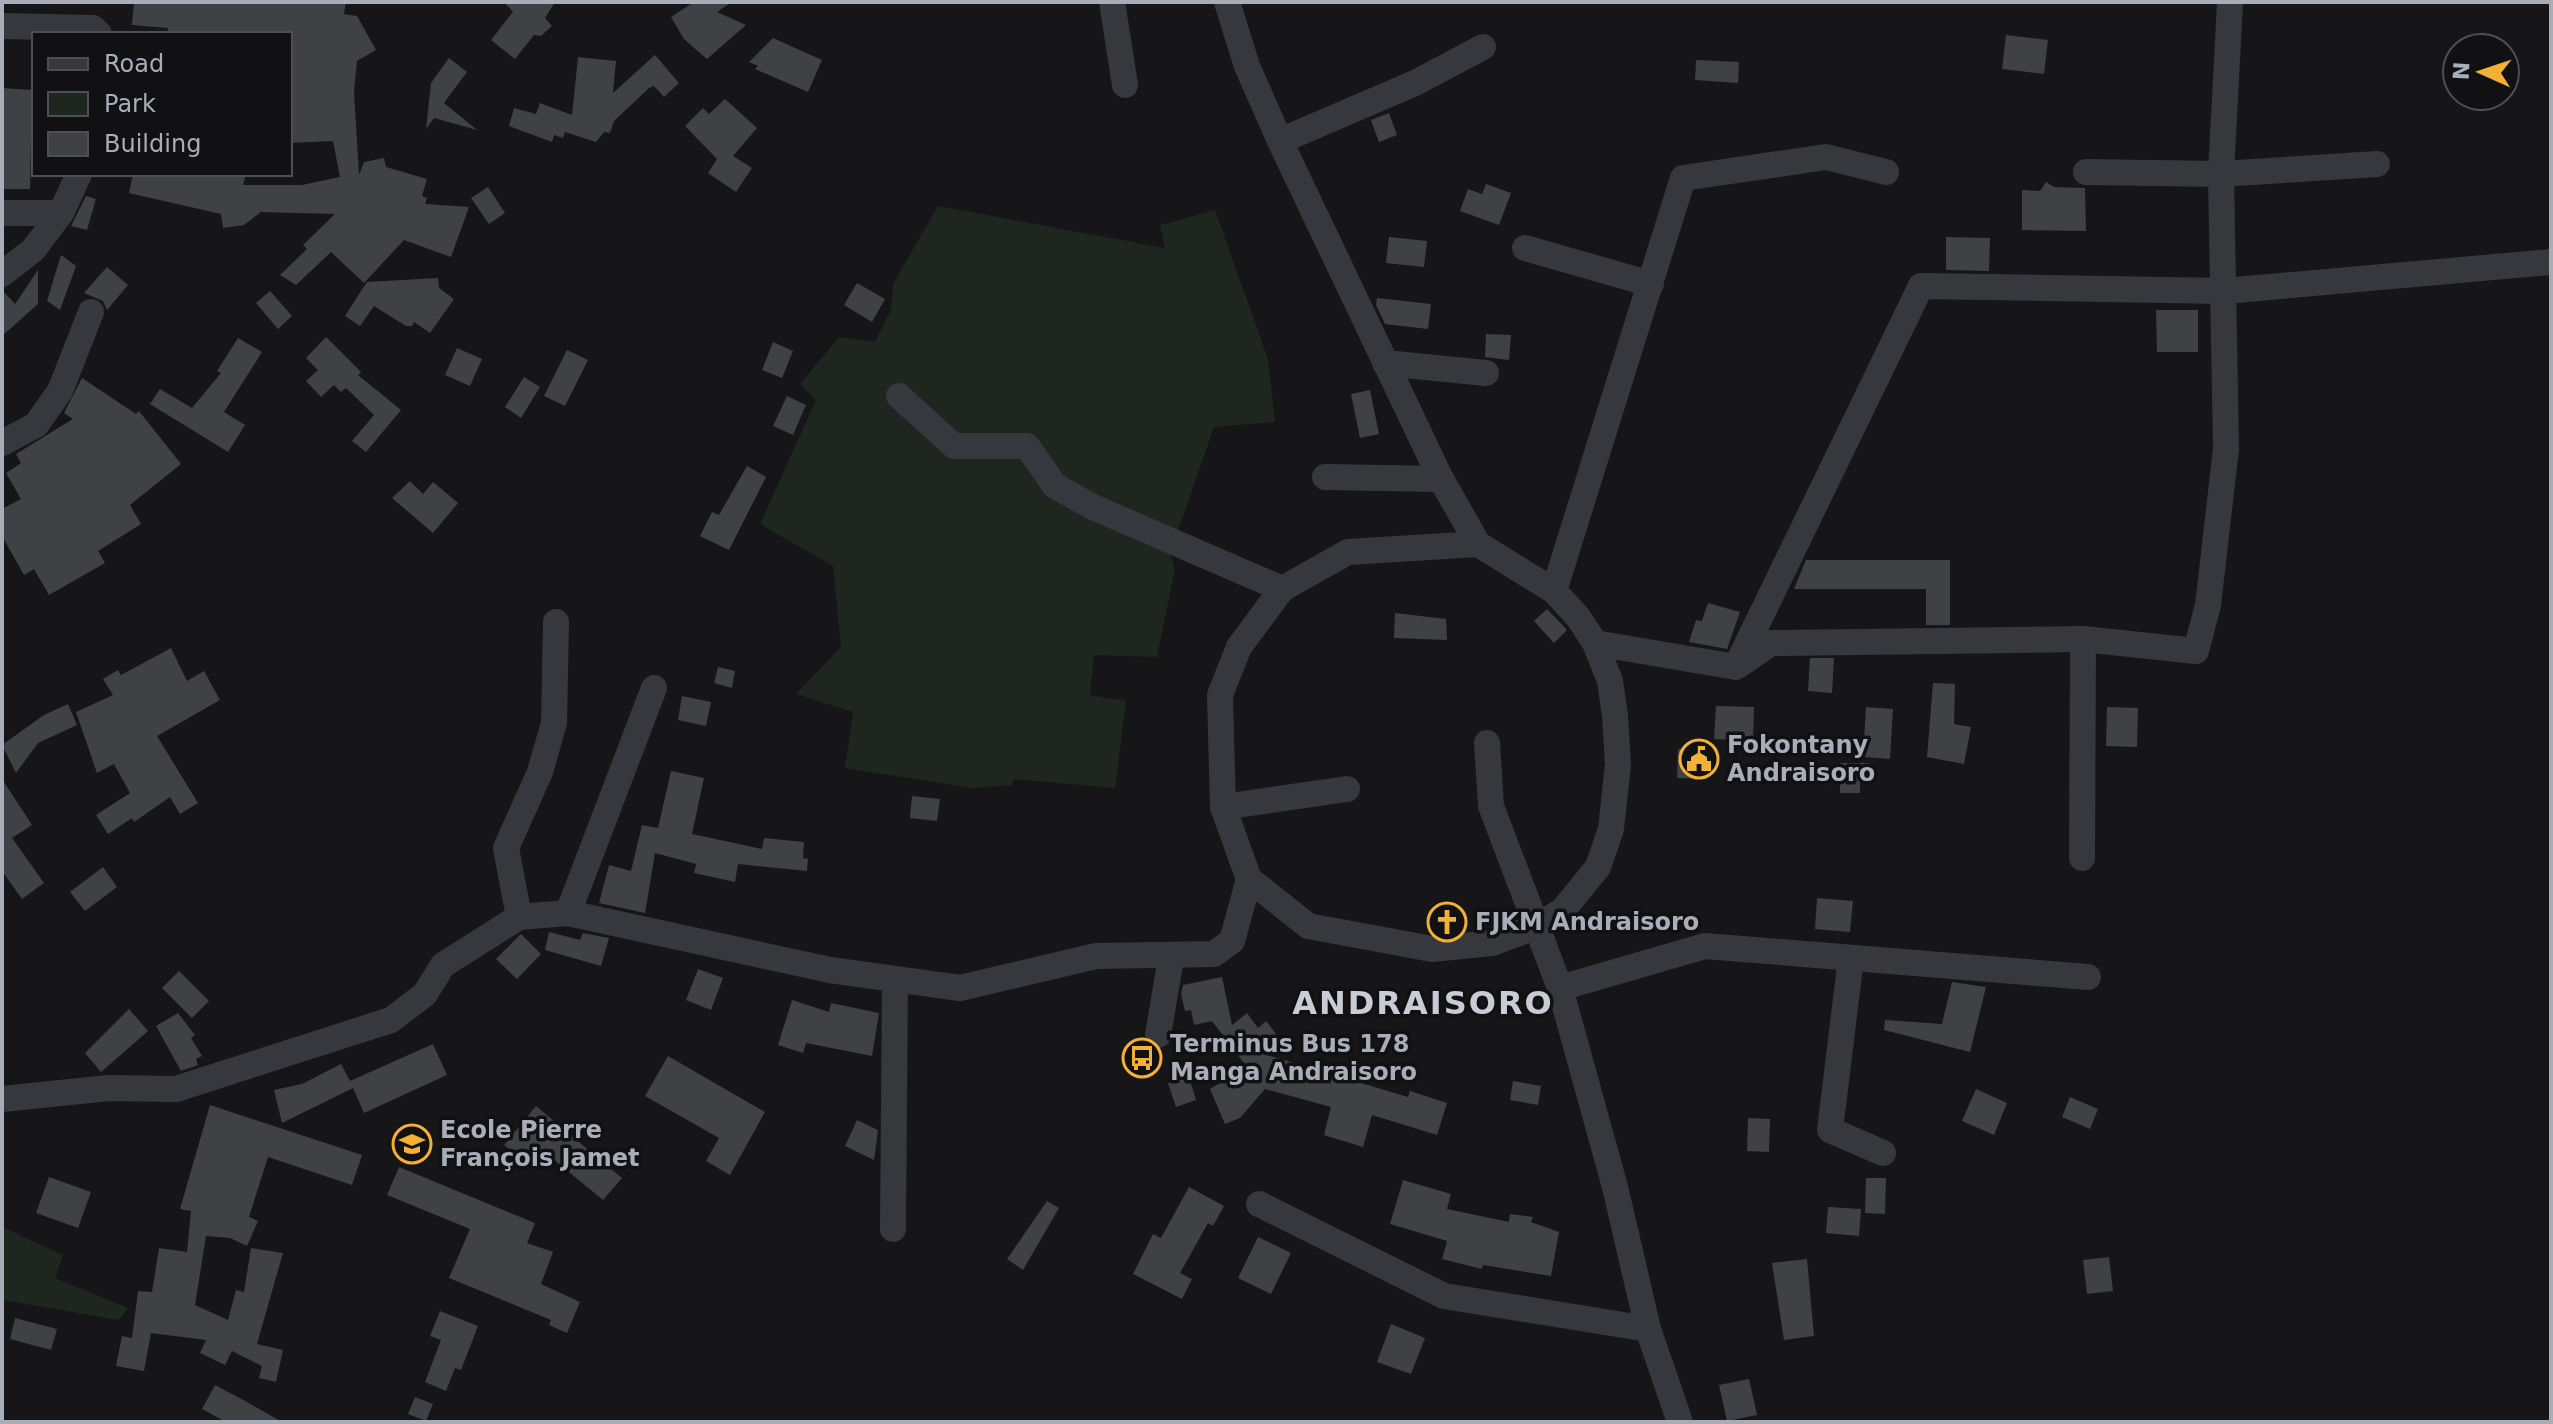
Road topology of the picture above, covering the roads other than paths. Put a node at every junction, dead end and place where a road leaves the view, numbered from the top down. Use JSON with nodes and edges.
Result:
{"nodes":[{"id":1,"x":1112,"y":2,"type":"edge"},
{"id":2,"x":1227,"y":2,"type":"edge"},
{"id":3,"x":2230,"y":3,"type":"edge"},
{"id":4,"x":2,"y":26,"type":"edge"},
{"id":5,"x":97,"y":32,"type":"edge"},
{"id":6,"x":1483,"y":47,"type":"dead end"},
{"id":7,"x":1125,"y":85,"type":"dead end"},
{"id":8,"x":1280,"y":141,"type":"junction"},
{"id":9,"x":2377,"y":164,"type":"dead end"},
{"id":10,"x":1886,"y":172,"type":"dead end"},
{"id":11,"x":2086,"y":172,"type":"dead end"},
{"id":12,"x":2221,"y":174,"type":"junction"},
{"id":13,"x":78,"y":176,"type":"edge"},
{"id":14,"x":2,"y":213,"type":"edge"},
{"id":15,"x":61,"y":213,"type":"junction"},
{"id":16,"x":1525,"y":248,"type":"dead end"},
{"id":17,"x":2551,"y":262,"type":"edge"},
{"id":18,"x":2,"y":274,"type":"edge"},
{"id":19,"x":1651,"y":284,"type":"junction"},
{"id":20,"x":2224,"y":291,"type":"junction"},
{"id":21,"x":91,"y":312,"type":"dead end"},
{"id":22,"x":1385,"y":363,"type":"junction"},
{"id":23,"x":1486,"y":373,"type":"dead end"},
{"id":24,"x":899,"y":396,"type":"dead end"},
{"id":25,"x":2,"y":443,"type":"edge"},
{"id":26,"x":1325,"y":477,"type":"dead end"},
{"id":27,"x":1441,"y":479,"type":"junction"},
{"id":28,"x":1478,"y":544,"type":"junction"},
{"id":29,"x":1282,"y":589,"type":"junction"},
{"id":30,"x":1554,"y":591,"type":"junction"},
{"id":31,"x":556,"y":622,"type":"dead end"},
{"id":32,"x":2083,"y":639,"type":"junction"},
{"id":33,"x":1595,"y":643,"type":"junction"},
{"id":34,"x":1736,"y":667,"type":"junction"},
{"id":35,"x":654,"y":688,"type":"dead end"},
{"id":36,"x":1487,"y":743,"type":"dead end"},
{"id":37,"x":1347,"y":789,"type":"dead end"},
{"id":38,"x":1223,"y":807,"type":"junction"},
{"id":39,"x":2082,"y":858,"type":"dead end"},
{"id":40,"x":1249,"y":879,"type":"junction"},
{"id":41,"x":568,"y":913,"type":"junction"},
{"id":42,"x":519,"y":917,"type":"junction"},
{"id":43,"x":1535,"y":927,"type":"junction"},
{"id":44,"x":1171,"y":958,"type":"junction"},
{"id":45,"x":1851,"y":958,"type":"junction"},
{"id":46,"x":2088,"y":977,"type":"dead end"},
{"id":47,"x":895,"y":979,"type":"junction"},
{"id":48,"x":1560,"y":988,"type":"junction"},
{"id":49,"x":1158,"y":1035,"type":"dead end"},
{"id":50,"x":2,"y":1099,"type":"edge"},
{"id":51,"x":1883,"y":1153,"type":"dead end"},
{"id":52,"x":1259,"y":1204,"type":"dead end"},
{"id":53,"x":893,"y":1229,"type":"dead end"},
{"id":54,"x":1648,"y":1329,"type":"junction"},
{"id":55,"x":1680,"y":1422,"type":"edge"}],
"edges":[{"from":1,"to":7,"type":"street"},
{"from":2,"to":8,"type":"street"},
{"from":3,"to":12,"type":"street"},
{"from":4,"to":5,"type":"street"},
{"from":6,"to":8,"type":"street"},
{"from":8,"to":22,"type":"street"},
{"from":9,"to":12,"type":"street"},
{"from":10,"to":19,"type":"street"},
{"from":11,"to":12,"type":"street"},
{"from":12,"to":20,"type":"street"},
{"from":13,"to":15,"type":"street"},
{"from":14,"to":15,"type":"street"},
{"from":15,"to":18,"type":"street"},
{"from":16,"to":19,"type":"street"},
{"from":17,"to":20,"type":"street"},
{"from":19,"to":30,"type":"street"},
{"from":20,"to":32,"type":"street"},
{"from":20,"to":34,"type":"street"},
{"from":21,"to":25,"type":"street"},
{"from":22,"to":23,"type":"street"},
{"from":22,"to":27,"type":"street"},
{"from":24,"to":29,"type":"street"},
{"from":26,"to":27,"type":"street"},
{"from":27,"to":28,"type":"street"},
{"from":28,"to":29,"type":"street"},
{"from":28,"to":30,"type":"street"},
{"from":29,"to":38,"type":"street"},
{"from":30,"to":33,"type":"street"},
{"from":31,"to":42,"type":"street"},
{"from":32,"to":34,"type":"street"},
{"from":32,"to":39,"type":"street"},
{"from":33,"to":34,"type":"street"},
{"from":33,"to":43,"type":"street"},
{"from":35,"to":41,"type":"street"},
{"from":36,"to":43,"type":"street"},
{"from":37,"to":38,"type":"street"},
{"from":38,"to":40,"type":"street"},
{"from":40,"to":43,"type":"street"},
{"from":40,"to":44,"type":"street"},
{"from":41,"to":42,"type":"street"},
{"from":41,"to":47,"type":"street"},
{"from":42,"to":50,"type":"street"},
{"from":43,"to":48,"type":"street"},
{"from":44,"to":47,"type":"street"},
{"from":44,"to":49,"type":"street"},
{"from":45,"to":46,"type":"street"},
{"from":45,"to":48,"type":"street"},
{"from":45,"to":51,"type":"street"},
{"from":47,"to":53,"type":"street"},
{"from":48,"to":54,"type":"street"},
{"from":52,"to":54,"type":"street"},
{"from":54,"to":55,"type":"street"}]}
